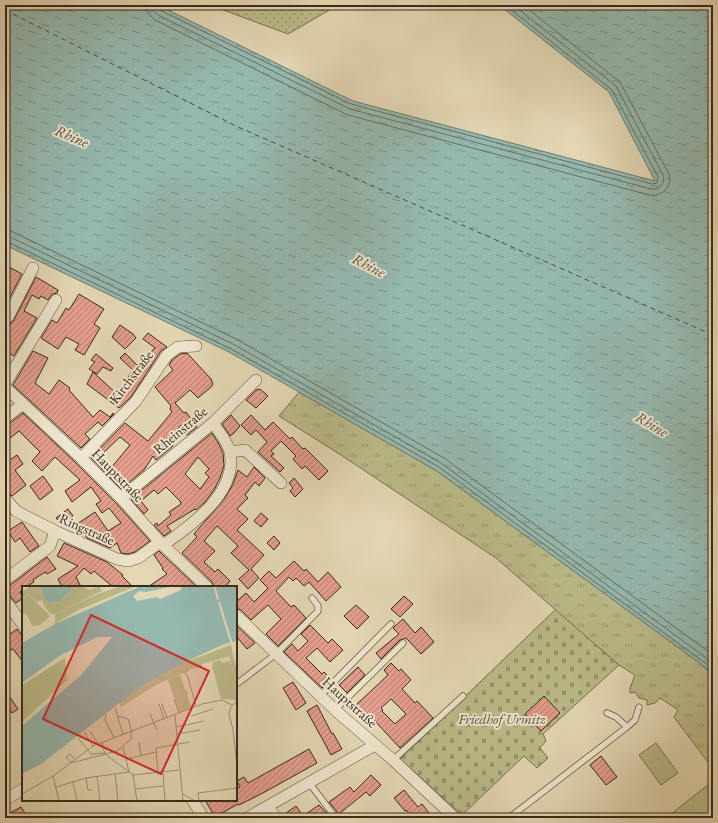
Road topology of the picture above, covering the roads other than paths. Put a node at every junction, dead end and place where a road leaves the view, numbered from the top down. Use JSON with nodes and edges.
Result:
{"nodes":[{"id":1,"x":33,"y":268,"type":"dead end"},
{"id":2,"x":56,"y":300,"type":"dead end"},
{"id":3,"x":5,"y":319,"type":"edge"},
{"id":4,"x":196,"y":346,"type":"dead end"},
{"id":5,"x":256,"y":380,"type":"dead end"},
{"id":6,"x":5,"y":385,"type":"edge"},
{"id":7,"x":23,"y":404,"type":"junction"},
{"id":8,"x":5,"y":418,"type":"edge"},
{"id":9,"x":213,"y":423,"type":"junction"},
{"id":10,"x":230,"y":452,"type":"junction"},
{"id":11,"x":81,"y":458,"type":"junction"},
{"id":12,"x":281,"y":483,"type":"dead end"},
{"id":13,"x":5,"y":498,"type":"edge"},
{"id":14,"x":121,"y":498,"type":"junction"},
{"id":15,"x":55,"y":531,"type":"junction"},
{"id":16,"x":162,"y":543,"type":"junction"},
{"id":17,"x":5,"y":580,"type":"edge"},
{"id":18,"x":205,"y":586,"type":"edge"},
{"id":19,"x":312,"y":598,"type":"dead end"},
{"id":20,"x":5,"y":600,"type":"edge"},
{"id":21,"x":237,"y":616,"type":"edge"},
{"id":22,"x":22,"y":624,"type":"edge"},
{"id":23,"x":391,"y":624,"type":"dead end"},
{"id":24,"x":403,"y":643,"type":"dead end"},
{"id":25,"x":276,"y":654,"type":"junction"},
{"id":26,"x":238,"y":683,"type":"dead end"},
{"id":27,"x":320,"y":696,"type":"junction"},
{"id":28,"x":463,"y":696,"type":"dead end"},
{"id":29,"x":640,"y":707,"type":"dead end"},
{"id":30,"x":335,"y":710,"type":"junction"},
{"id":31,"x":607,"y":713,"type":"dead end"},
{"id":32,"x":627,"y":727,"type":"junction"},
{"id":33,"x":375,"y":745,"type":"junction"},
{"id":34,"x":393,"y":760,"type":"junction"},
{"id":35,"x":310,"y":784,"type":"junction"},
{"id":36,"x":22,"y":790,"type":"edge"},
{"id":37,"x":5,"y":800,"type":"edge"},
{"id":38,"x":193,"y":801,"type":"edge"},
{"id":39,"x":268,"y":807,"type":"junction"},
{"id":40,"x":204,"y":818,"type":"edge"},
{"id":41,"x":247,"y":818,"type":"edge"},
{"id":42,"x":276,"y":818,"type":"edge"},
{"id":43,"x":336,"y":818,"type":"edge"},
{"id":44,"x":456,"y":818,"type":"edge"},
{"id":45,"x":509,"y":818,"type":"edge"}],
"edges":[{"from":1,"to":3,"type":"street"},
{"from":2,"to":6,"type":"street"},
{"from":4,"to":11,"type":"street","name":"Kirchstraße"},
{"from":5,"to":9,"type":"street","name":"Rheinstraße"},
{"from":6,"to":7,"type":"street","name":"Hauptstraße"},
{"from":7,"to":8,"type":"street"},
{"from":7,"to":11,"type":"street","name":"Hauptstraße"},
{"from":9,"to":10,"type":"street"},
{"from":9,"to":14,"type":"street","name":"Rheinstraße"},
{"from":10,"to":12,"type":"street"},
{"from":10,"to":16,"type":"street"},
{"from":11,"to":14,"type":"street","name":"Hauptstraße"},
{"from":13,"to":15,"type":"street","name":"Ringstraße"},
{"from":14,"to":16,"type":"street","name":"Hauptstraße"},
{"from":15,"to":16,"type":"street","name":"Ringstraße"},
{"from":15,"to":17,"type":"street"},
{"from":16,"to":18,"type":"street","name":"Hauptstraße"},
{"from":19,"to":25,"type":"lane"},
{"from":20,"to":22,"type":"street"},
{"from":21,"to":25,"type":"street","name":"Hauptstraße"},
{"from":23,"to":27,"type":"lane"},
{"from":24,"to":30,"type":"lane"},
{"from":25,"to":26,"type":"lane"},
{"from":25,"to":27,"type":"street","name":"Hauptstraße"},
{"from":27,"to":30,"type":"street","name":"Hauptstraße"},
{"from":28,"to":34,"type":"lane"},
{"from":29,"to":32,"type":"lane"},
{"from":30,"to":33,"type":"street","name":"Hauptstraße"},
{"from":31,"to":32,"type":"lane"},
{"from":32,"to":45,"type":"lane"},
{"from":33,"to":34,"type":"street","name":"Hauptstraße"},
{"from":33,"to":35,"type":"street"},
{"from":34,"to":44,"type":"street","name":"Hauptstraße"},
{"from":35,"to":39,"type":"street"},
{"from":35,"to":43,"type":"lane"},
{"from":36,"to":37,"type":"street"},
{"from":38,"to":40,"type":"street"},
{"from":39,"to":41,"type":"street"},
{"from":39,"to":42,"type":"street"}]}
